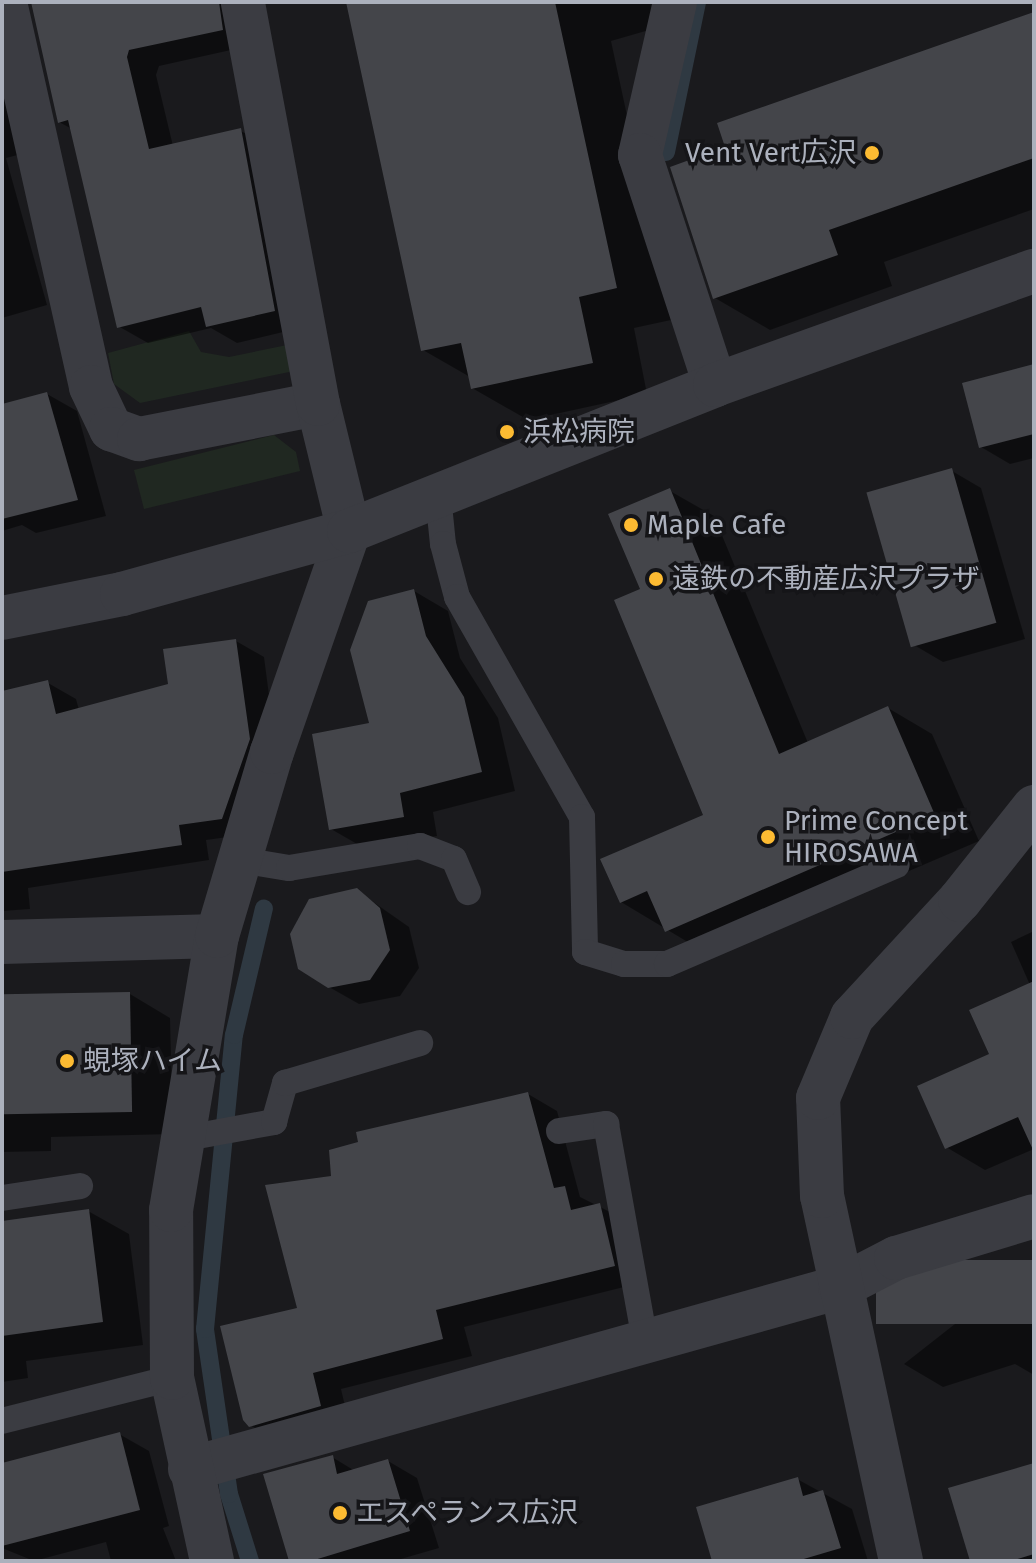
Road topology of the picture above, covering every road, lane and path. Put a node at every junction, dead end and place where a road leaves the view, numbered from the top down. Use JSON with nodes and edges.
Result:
{"nodes":[{"id":1,"x":5,"y":2,"type":"edge"},
{"id":2,"x":243,"y":2,"type":"edge"},
{"id":3,"x":675,"y":2,"type":"edge"},
{"id":4,"x":1034,"y":271,"type":"edge"},
{"id":5,"x":715,"y":385,"type":"junction"},
{"id":6,"x":318,"y":404,"type":"junction"},
{"id":7,"x":438,"y":495,"type":"junction"},
{"id":8,"x":349,"y":531,"type":"junction"},
{"id":9,"x":2,"y":618,"type":"edge"},
{"id":10,"x":1034,"y":807,"type":"edge"},
{"id":11,"x":240,"y":860,"type":"junction"},
{"id":12,"x":897,"y":865,"type":"dead end"},
{"id":13,"x":468,"y":892,"type":"dead end"},
{"id":14,"x":217,"y":936,"type":"junction"},
{"id":15,"x":2,"y":942,"type":"edge"},
{"id":16,"x":420,"y":1043,"type":"dead end"},
{"id":17,"x":559,"y":1131,"type":"dead end"},
{"id":18,"x":193,"y":1137,"type":"junction"},
{"id":19,"x":80,"y":1186,"type":"dead end"},
{"id":20,"x":2,"y":1198,"type":"edge"},
{"id":21,"x":1034,"y":1216,"type":"edge"},
{"id":22,"x":840,"y":1287,"type":"junction"},
{"id":23,"x":645,"y":1341,"type":"junction"},
{"id":24,"x":172,"y":1378,"type":"junction"},
{"id":25,"x":2,"y":1421,"type":"edge"},
{"id":26,"x":213,"y":1462,"type":"junction"},
{"id":27,"x":212,"y":1561,"type":"edge"},
{"id":28,"x":901,"y":1561,"type":"edge"}],
"edges":[{"from":1,"to":6,"type":"street"},
{"from":2,"to":6,"type":"street"},
{"from":3,"to":5,"type":"street"},
{"from":4,"to":5,"type":"street"},
{"from":5,"to":7,"type":"street"},
{"from":6,"to":8,"type":"street"},
{"from":7,"to":8,"type":"street"},
{"from":7,"to":12,"type":"lane"},
{"from":8,"to":9,"type":"street"},
{"from":8,"to":11,"type":"street"},
{"from":10,"to":22,"type":"street"},
{"from":11,"to":13,"type":"lane"},
{"from":11,"to":14,"type":"street"},
{"from":14,"to":15,"type":"street"},
{"from":14,"to":18,"type":"street"},
{"from":16,"to":18,"type":"lane"},
{"from":17,"to":23,"type":"lane"},
{"from":18,"to":24,"type":"street"},
{"from":19,"to":20,"type":"lane"},
{"from":21,"to":22,"type":"street"},
{"from":22,"to":23,"type":"street"},
{"from":22,"to":28,"type":"street"},
{"from":23,"to":26,"type":"street"},
{"from":24,"to":25,"type":"lane"},
{"from":24,"to":26,"type":"street"},
{"from":26,"to":27,"type":"street"}]}
